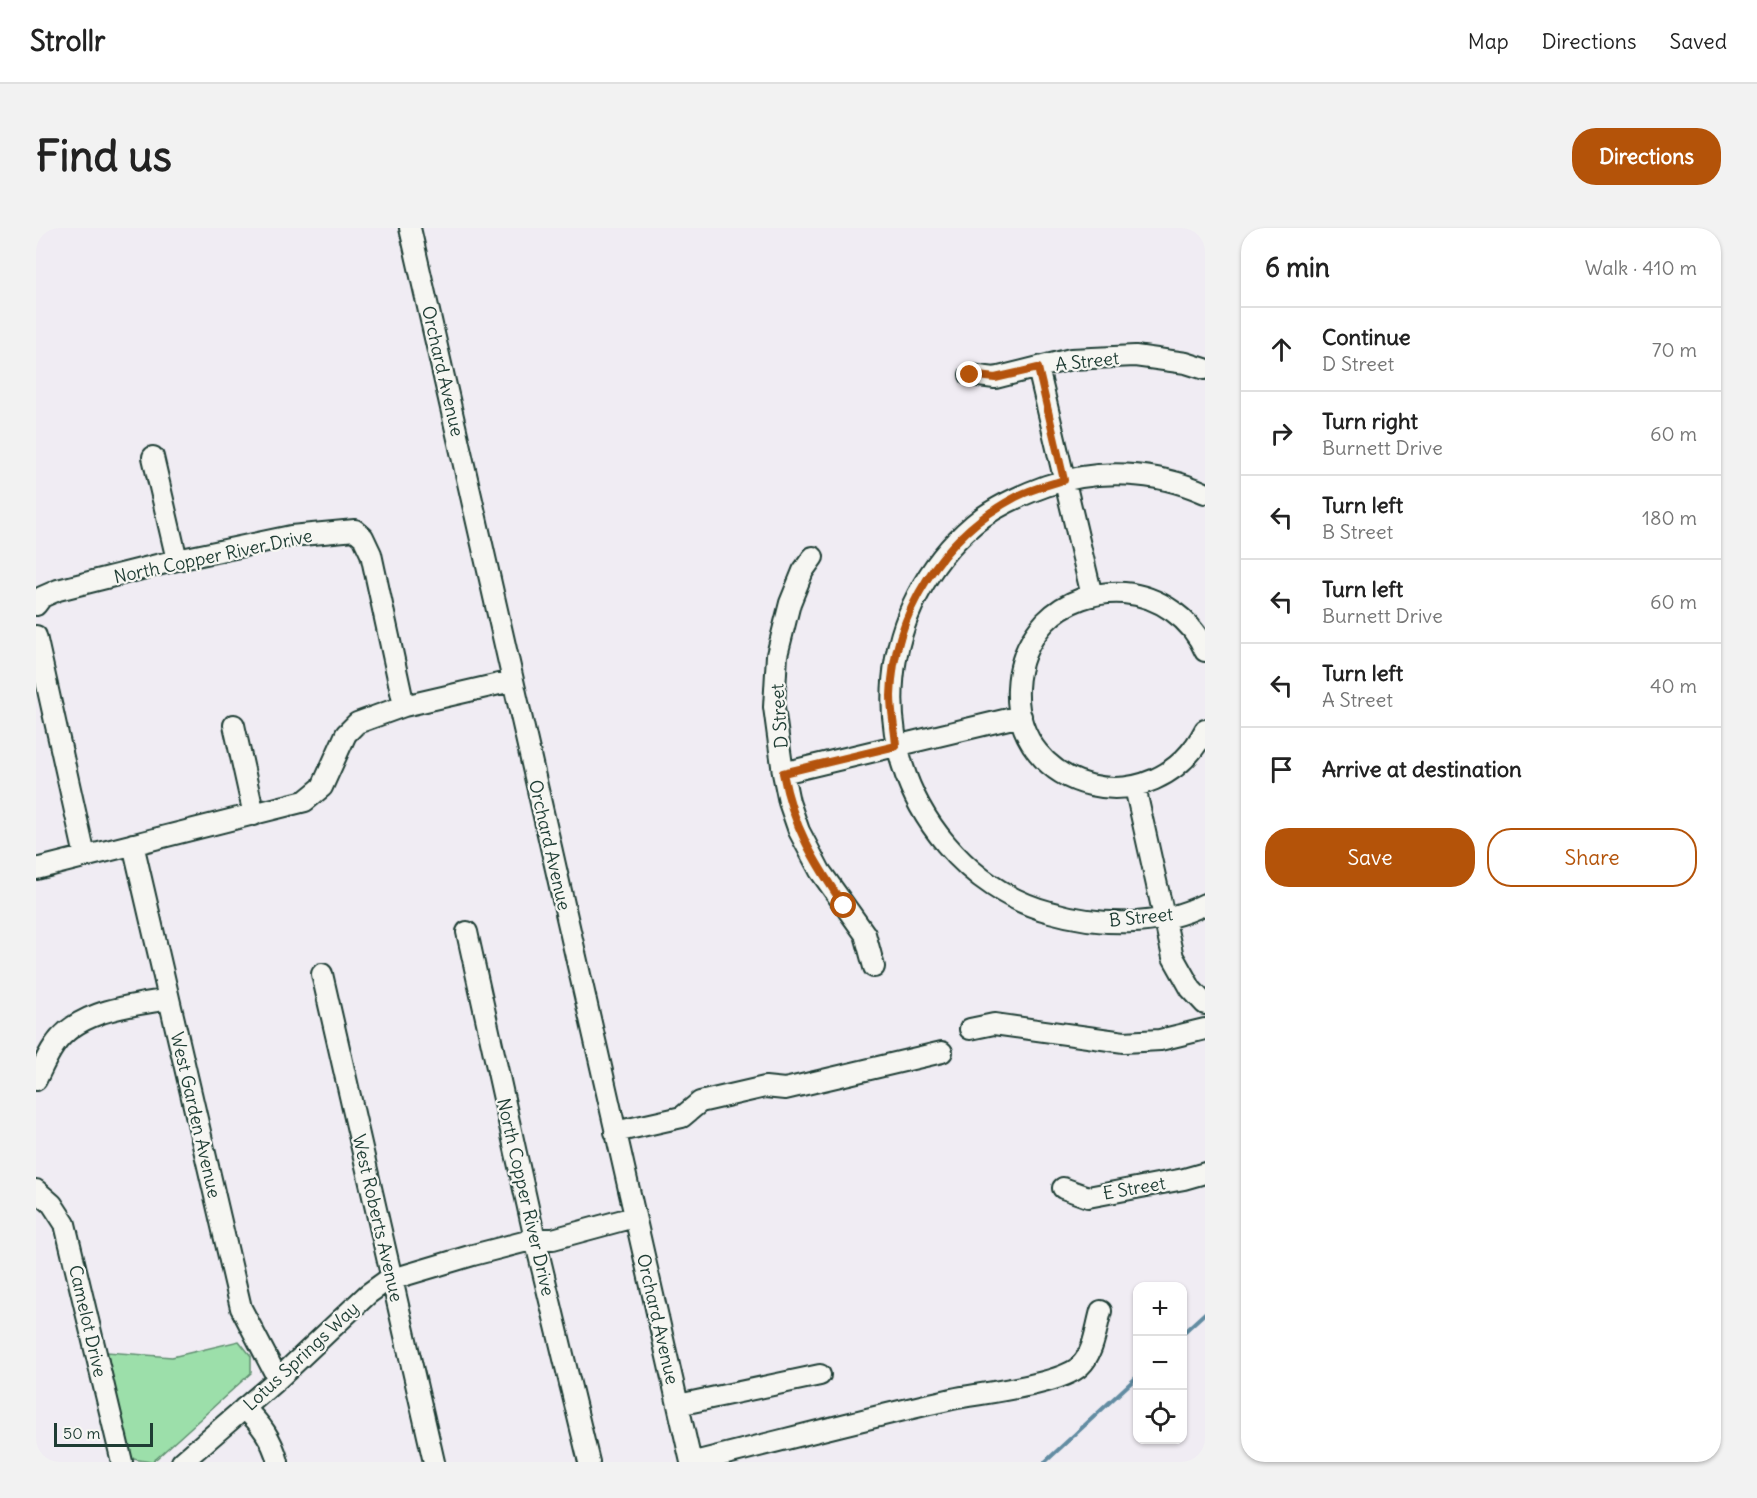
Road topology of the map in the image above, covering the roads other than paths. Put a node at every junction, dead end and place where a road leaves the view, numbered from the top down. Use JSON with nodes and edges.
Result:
{"nodes":[{"id":1,"x":410,"y":228,"type":"edge"},
{"id":2,"x":1038,"y":368,"type":"junction"},
{"id":3,"x":1205,"y":369,"type":"edge"},
{"id":4,"x":970,"y":375,"type":"dead end"},
{"id":5,"x":153,"y":457,"type":"dead end"},
{"id":6,"x":1064,"y":480,"type":"junction"},
{"id":7,"x":1205,"y":493,"type":"edge"},
{"id":8,"x":813,"y":557,"type":"dead end"},
{"id":9,"x":177,"y":560,"type":"junction"},
{"id":10,"x":1092,"y":596,"type":"junction"},
{"id":11,"x":36,"y":605,"type":"edge"},
{"id":12,"x":36,"y":636,"type":"edge"},
{"id":13,"x":1205,"y":651,"type":"edge"},
{"id":14,"x":512,"y":681,"type":"junction"},
{"id":15,"x":404,"y":706,"type":"junction"},
{"id":16,"x":1021,"y":716,"type":"junction"},
{"id":17,"x":234,"y":725,"type":"dead end"},
{"id":18,"x":1205,"y":730,"type":"edge"},
{"id":19,"x":896,"y":746,"type":"junction"},
{"id":20,"x":783,"y":773,"type":"junction"},
{"id":21,"x":1134,"y":787,"type":"junction"},
{"id":22,"x":254,"y":815,"type":"junction"},
{"id":23,"x":133,"y":844,"type":"junction"},
{"id":24,"x":85,"y":856,"type":"junction"},
{"id":25,"x":36,"y":869,"type":"edge"},
{"id":26,"x":1205,"y":904,"type":"edge"},
{"id":27,"x":1164,"y":918,"type":"junction"},
{"id":28,"x":466,"y":932,"type":"dead end"},
{"id":29,"x":874,"y":967,"type":"dead end"},
{"id":30,"x":322,"y":974,"type":"dead end"},
{"id":31,"x":169,"y":999,"type":"junction"},
{"id":32,"x":1205,"y":1004,"type":"edge"},
{"id":33,"x":970,"y":1029,"type":"dead end"},
{"id":34,"x":1205,"y":1029,"type":"edge"},
{"id":35,"x":942,"y":1052,"type":"dead end"},
{"id":36,"x":36,"y":1080,"type":"edge"},
{"id":37,"x":615,"y":1132,"type":"junction"},
{"id":38,"x":1205,"y":1173,"type":"edge"},
{"id":39,"x":1063,"y":1188,"type":"dead end"},
{"id":40,"x":36,"y":1190,"type":"edge"},
{"id":41,"x":633,"y":1211,"type":"junction"},
{"id":42,"x":535,"y":1239,"type":"junction"},
{"id":43,"x":391,"y":1280,"type":"junction"},
{"id":44,"x":1101,"y":1311,"type":"dead end"},
{"id":45,"x":820,"y":1375,"type":"dead end"},
{"id":46,"x":278,"y":1379,"type":"junction"},
{"id":47,"x":678,"y":1406,"type":"junction"},
{"id":48,"x":244,"y":1408,"type":"junction"},
{"id":49,"x":122,"y":1462,"type":"edge"},
{"id":50,"x":183,"y":1462,"type":"edge"},
{"id":51,"x":278,"y":1462,"type":"edge"},
{"id":52,"x":434,"y":1462,"type":"edge"},
{"id":53,"x":589,"y":1462,"type":"edge"},
{"id":54,"x":692,"y":1462,"type":"edge"}],
"edges":[{"from":1,"to":14,"type":"street","name":"Orchard Avenue"},
{"from":2,"to":3,"type":"street","name":"A Street"},
{"from":2,"to":4,"type":"street","name":"A Street"},
{"from":2,"to":6,"type":"street"},
{"from":5,"to":9,"type":"street"},
{"from":6,"to":7,"type":"street","name":"B Street"},
{"from":6,"to":10,"type":"street"},
{"from":6,"to":19,"type":"street","name":"B Street"},
{"from":8,"to":20,"type":"street","name":"D Street"},
{"from":9,"to":11,"type":"street","name":"North Copper River Drive"},
{"from":9,"to":15,"type":"street","name":"North Copper River Drive"},
{"from":10,"to":13,"type":"street"},
{"from":10,"to":16,"type":"street"},
{"from":12,"to":24,"type":"street"},
{"from":14,"to":15,"type":"street"},
{"from":14,"to":37,"type":"street","name":"Orchard Avenue"},
{"from":15,"to":22,"type":"street"},
{"from":16,"to":19,"type":"street"},
{"from":16,"to":21,"type":"street"},
{"from":17,"to":22,"type":"street"},
{"from":18,"to":21,"type":"street"},
{"from":19,"to":20,"type":"street"},
{"from":19,"to":27,"type":"street","name":"B Street"},
{"from":20,"to":29,"type":"street","name":"D Street"},
{"from":21,"to":27,"type":"street"},
{"from":22,"to":23,"type":"street"},
{"from":23,"to":24,"type":"street"},
{"from":23,"to":31,"type":"street","name":"West Garden Avenue"},
{"from":24,"to":25,"type":"street"},
{"from":26,"to":27,"type":"street","name":"B Street"},
{"from":27,"to":32,"type":"street"},
{"from":28,"to":42,"type":"street","name":"North Copper River Drive"},
{"from":30,"to":43,"type":"street","name":"West Roberts Avenue"},
{"from":31,"to":36,"type":"street"},
{"from":31,"to":46,"type":"street","name":"West Garden Avenue"},
{"from":33,"to":34,"type":"street"},
{"from":35,"to":37,"type":"street"},
{"from":37,"to":41,"type":"street","name":"Orchard Avenue"},
{"from":38,"to":39,"type":"street","name":"E Street"},
{"from":40,"to":49,"type":"street","name":"Camelot Drive"},
{"from":41,"to":42,"type":"street","name":"Lotus Springs Way"},
{"from":41,"to":47,"type":"street","name":"Orchard Avenue"},
{"from":42,"to":43,"type":"street","name":"Lotus Springs Way"},
{"from":42,"to":53,"type":"street","name":"North Copper River Drive"},
{"from":43,"to":46,"type":"street","name":"Lotus Springs Way"},
{"from":43,"to":52,"type":"street","name":"West Roberts Avenue"},
{"from":44,"to":54,"type":"street"},
{"from":45,"to":47,"type":"street"},
{"from":46,"to":48,"type":"street","name":"Lotus Springs Way"},
{"from":47,"to":54,"type":"street","name":"Orchard Avenue"},
{"from":48,"to":50,"type":"street","name":"Lotus Springs Way"},
{"from":48,"to":51,"type":"street"}]}
